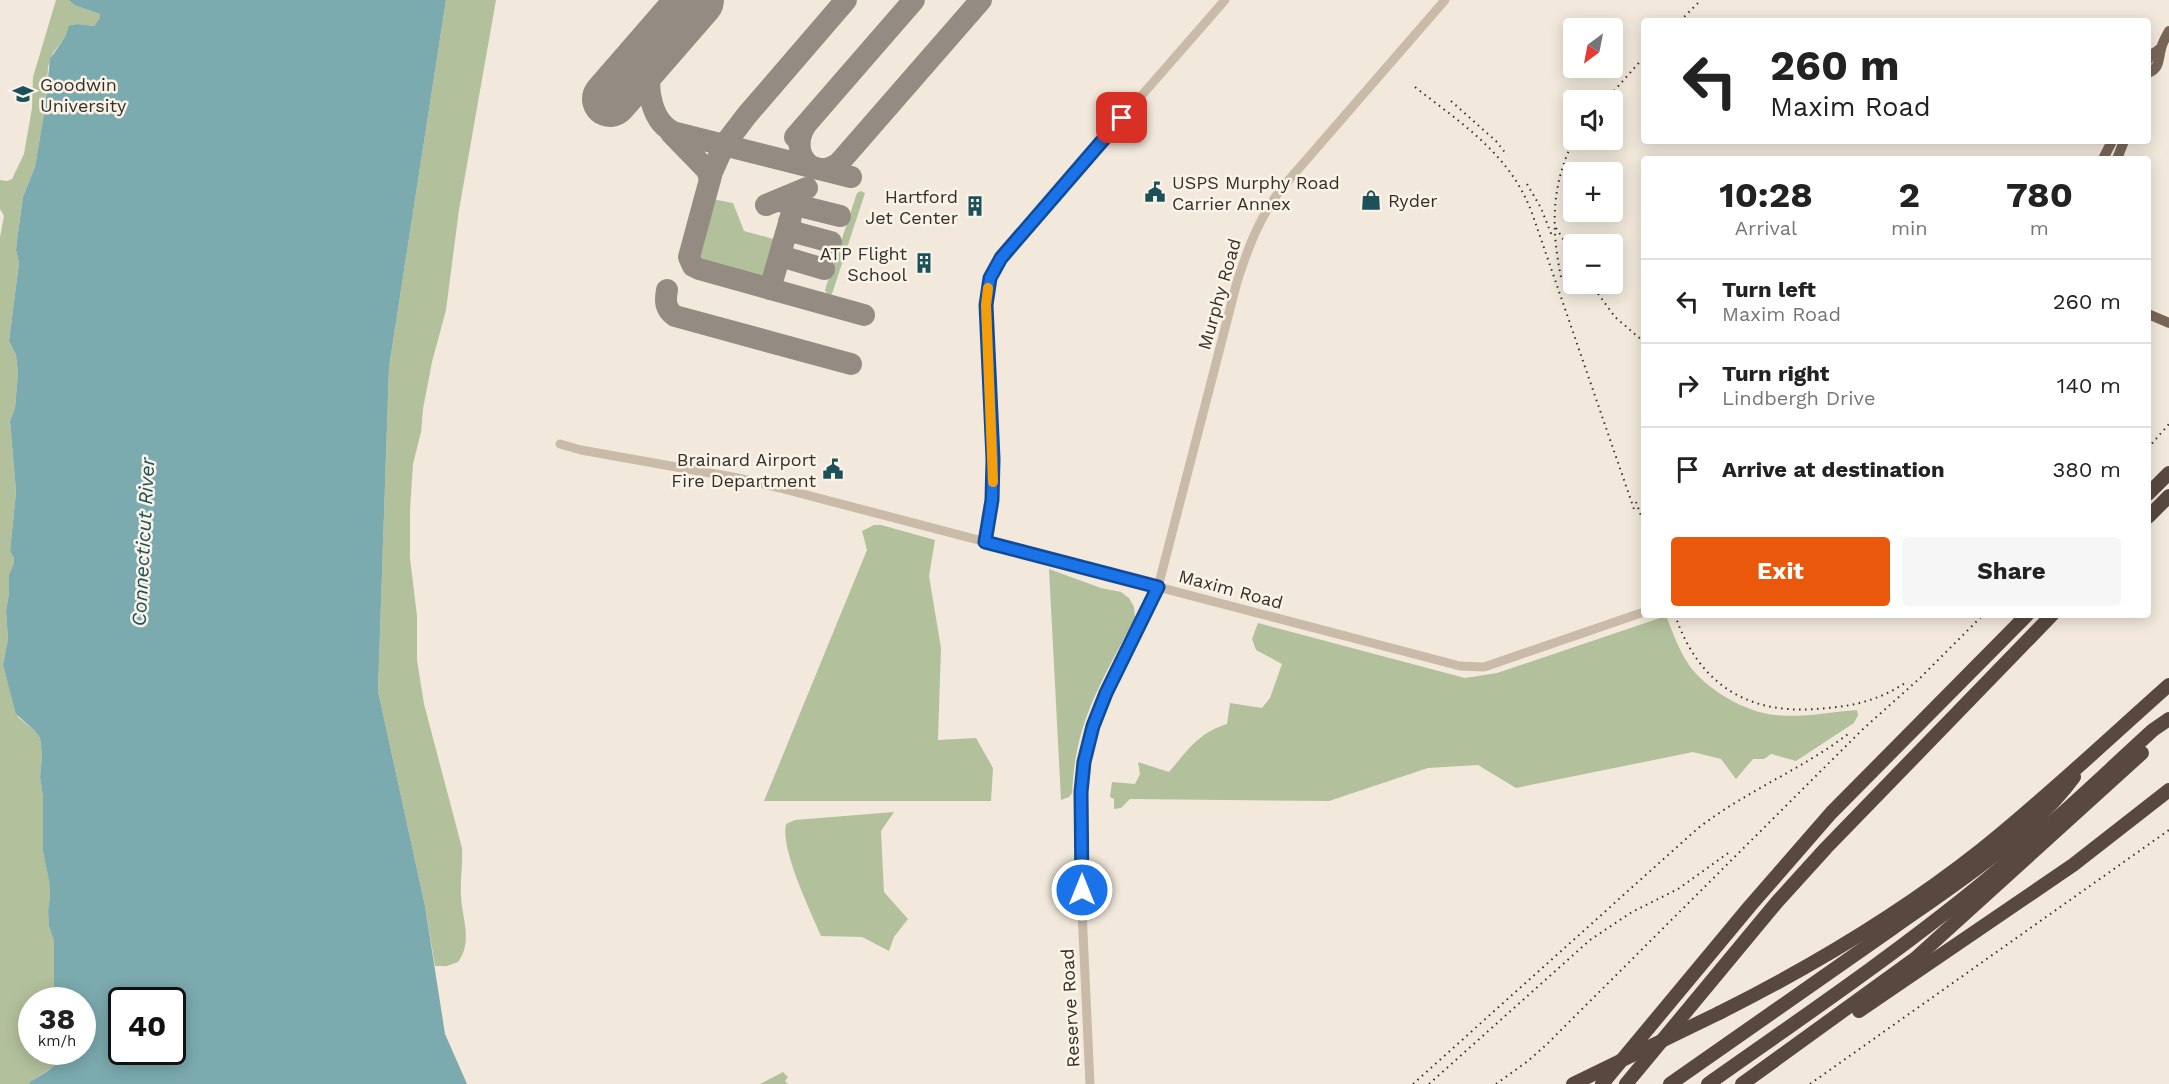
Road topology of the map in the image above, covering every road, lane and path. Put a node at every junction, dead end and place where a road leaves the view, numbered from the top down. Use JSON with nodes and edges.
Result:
{"nodes":[{"id":1,"x":1225,"y":0,"type":"edge"},
{"id":2,"x":1445,"y":0,"type":"edge"},
{"id":3,"x":2169,"y":31,"type":"edge"},
{"id":4,"x":2161,"y":48,"type":"junction"},
{"id":5,"x":2151,"y":55,"type":"edge"},
{"id":6,"x":2151,"y":72,"type":"edge"},
{"id":7,"x":2151,"y":315,"type":"edge"},
{"id":8,"x":2169,"y":323,"type":"edge"},
{"id":9,"x":560,"y":444,"type":"dead end"},
{"id":10,"x":2169,"y":473,"type":"edge"},
{"id":11,"x":2151,"y":491,"type":"edge"},
{"id":12,"x":2169,"y":496,"type":"edge"},
{"id":13,"x":2151,"y":515,"type":"edge"},
{"id":14,"x":985,"y":542,"type":"junction"},
{"id":15,"x":1158,"y":587,"type":"junction"},
{"id":16,"x":1641,"y":613,"type":"edge"},
{"id":17,"x":2024,"y":618,"type":"edge"},
{"id":18,"x":2049,"y":618,"type":"edge"},
{"id":19,"x":2169,"y":685,"type":"edge"},
{"id":20,"x":2169,"y":719,"type":"edge"},
{"id":21,"x":2169,"y":728,"type":"edge"},
{"id":22,"x":2091,"y":753,"type":"junction"},
{"id":23,"x":2169,"y":790,"type":"edge"},
{"id":24,"x":1683,"y":988,"type":"junction"},
{"id":25,"x":1755,"y":1075,"type":"junction"},
{"id":26,"x":1090,"y":1084,"type":"edge"},
{"id":27,"x":1573,"y":1084,"type":"edge"},
{"id":28,"x":1589,"y":1084,"type":"edge"},
{"id":29,"x":1602,"y":1084,"type":"edge"},
{"id":30,"x":1626,"y":1084,"type":"edge"},
{"id":31,"x":1670,"y":1084,"type":"edge"},
{"id":32,"x":1708,"y":1084,"type":"edge"},
{"id":33,"x":1742,"y":1084,"type":"edge"}],
"edges":[{"from":1,"to":14,"type":"street"},
{"from":2,"to":15,"type":"street","name":"Murphy Road"},
{"from":3,"to":4,"type":"main road"},
{"from":4,"to":5,"type":"main road"},
{"from":4,"to":6,"type":"main road"},
{"from":7,"to":8,"type":"main road"},
{"from":9,"to":14,"type":"street","name":"Maxim Road"},
{"from":10,"to":11,"type":"highway"},
{"from":12,"to":13,"type":"highway"},
{"from":14,"to":15,"type":"street","name":"Maxim Road"},
{"from":15,"to":16,"type":"street","name":"Maxim Road"},
{"from":15,"to":26,"type":"street","name":"Reserve Road"},
{"from":17,"to":24,"type":"highway"},
{"from":18,"to":30,"type":"highway"},
{"from":19,"to":22,"type":"highway"},
{"from":20,"to":32,"type":"highway"},
{"from":21,"to":25,"type":"highway"},
{"from":22,"to":27,"type":"highway","bridge":true},
{"from":22,"to":31,"type":"highway"},
{"from":23,"to":25,"type":"highway"},
{"from":24,"to":28,"type":"highway"},
{"from":24,"to":29,"type":"highway"},
{"from":25,"to":33,"type":"highway"}]}
